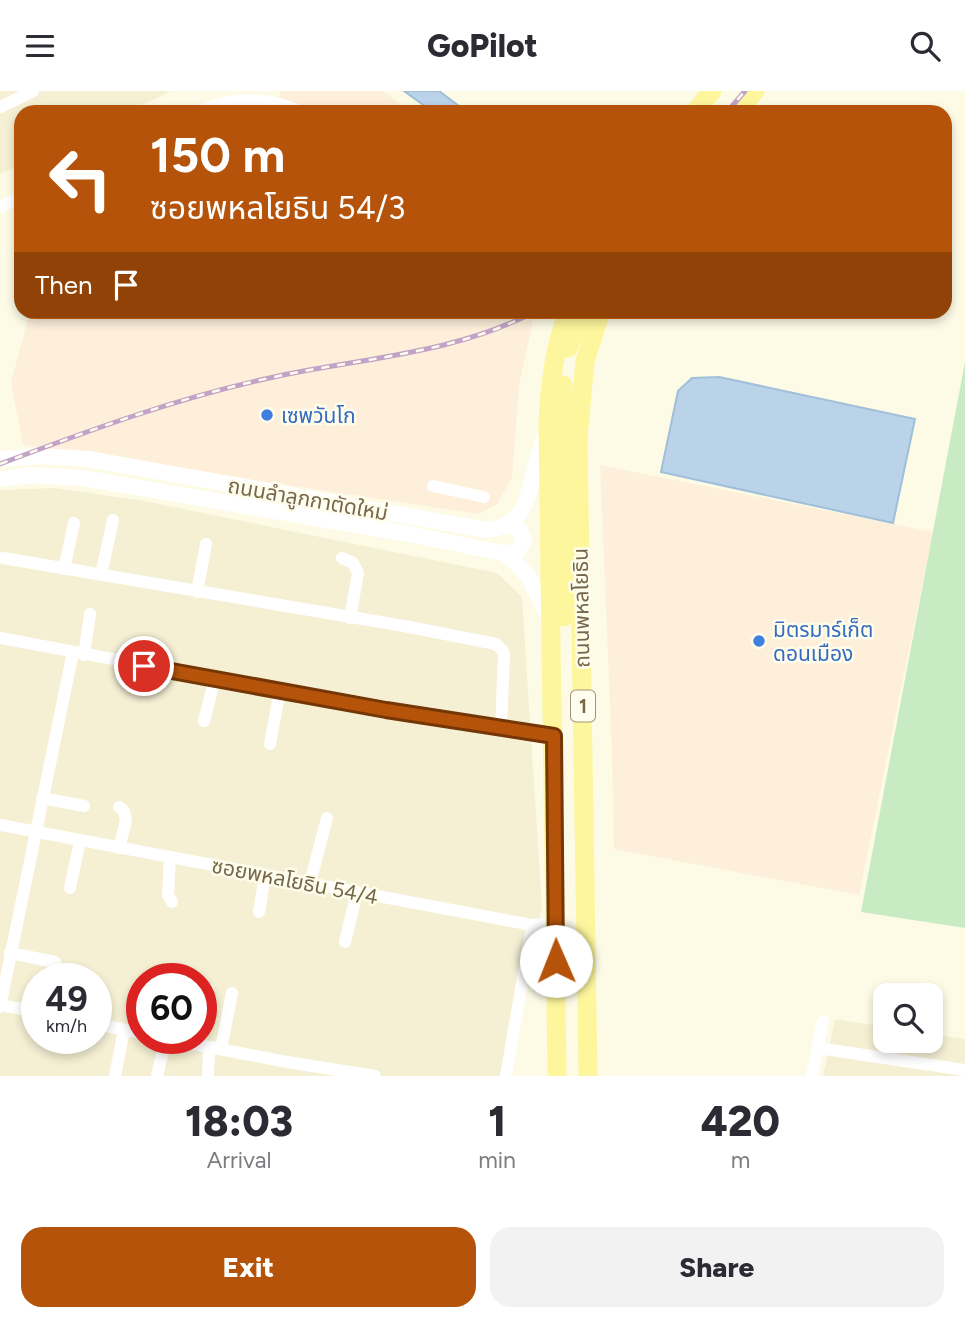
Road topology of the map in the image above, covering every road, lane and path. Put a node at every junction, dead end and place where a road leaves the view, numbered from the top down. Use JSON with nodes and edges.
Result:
{"nodes":[{"id":1,"x":33,"y":91,"type":"edge"},
{"id":2,"x":712,"y":91,"type":"edge"},
{"id":3,"x":755,"y":91,"type":"edge"},
{"id":4,"x":213,"y":105,"type":"edge"},
{"id":5,"x":281,"y":105,"type":"edge"},
{"id":6,"x":701,"y":105,"type":"edge"},
{"id":7,"x":743,"y":105,"type":"edge"},
{"id":8,"x":0,"y":107,"type":"edge"},
{"id":9,"x":566,"y":319,"type":"edge"},
{"id":10,"x":581,"y":319,"type":"edge"},
{"id":11,"x":598,"y":319,"type":"edge"},
{"id":12,"x":548,"y":427,"type":"junction"},
{"id":13,"x":0,"y":459,"type":"edge"},
{"id":14,"x":0,"y":479,"type":"edge"},
{"id":15,"x":433,"y":486,"type":"dead end"},
{"id":16,"x":484,"y":497,"type":"dead end"},
{"id":17,"x":113,"y":520,"type":"dead end"},
{"id":18,"x":74,"y":523,"type":"dead end"},
{"id":19,"x":507,"y":525,"type":"junction"},
{"id":20,"x":206,"y":544,"type":"dead end"},
{"id":21,"x":502,"y":553,"type":"junction"},
{"id":22,"x":3,"y":558,"type":"dead end"},
{"id":23,"x":342,"y":558,"type":"dead end"},
{"id":24,"x":64,"y":569,"type":"junction"},
{"id":25,"x":101,"y":575,"type":"junction"},
{"id":26,"x":197,"y":591,"type":"junction"},
{"id":27,"x":90,"y":614,"type":"dead end"},
{"id":28,"x":350,"y":618,"type":"junction"},
{"id":29,"x":551,"y":624,"type":"junction"},
{"id":30,"x":0,"y":638,"type":"edge"},
{"id":31,"x":79,"y":653,"type":"junction"},
{"id":32,"x":215,"y":678,"type":"junction"},
{"id":33,"x":280,"y":690,"type":"junction"},
{"id":34,"x":204,"y":721,"type":"dead end"},
{"id":35,"x":501,"y":729,"type":"junction"},
{"id":36,"x":554,"y":736,"type":"junction"},
{"id":37,"x":270,"y":744,"type":"dead end"},
{"id":38,"x":555,"y":785,"type":"junction"},
{"id":39,"x":41,"y":798,"type":"junction"},
{"id":40,"x":84,"y":806,"type":"dead end"},
{"id":41,"x":118,"y":807,"type":"dead end"},
{"id":42,"x":327,"y":818,"type":"dead end"},
{"id":43,"x":0,"y":825,"type":"edge"},
{"id":44,"x":35,"y":832,"type":"junction"},
{"id":45,"x":80,"y":841,"type":"junction"},
{"id":46,"x":119,"y":848,"type":"junction"},
{"id":47,"x":170,"y":857,"type":"junction"},
{"id":48,"x":265,"y":875,"type":"junction"},
{"id":49,"x":310,"y":883,"type":"junction"},
{"id":50,"x":71,"y":888,"type":"dead end"},
{"id":51,"x":357,"y":892,"type":"junction"},
{"id":52,"x":172,"y":902,"type":"dead end"},
{"id":53,"x":259,"y":912,"type":"dead end"},
{"id":54,"x":556,"y":923,"type":"junction"},
{"id":55,"x":532,"y":925,"type":"junction"},
{"id":56,"x":585,"y":926,"type":"junction"},
{"id":57,"x":0,"y":935,"type":"edge"},
{"id":58,"x":14,"y":935,"type":"junction"},
{"id":59,"x":345,"y":942,"type":"dead end"},
{"id":60,"x":10,"y":953,"type":"junction"},
{"id":61,"x":55,"y":961,"type":"dead end"},
{"id":62,"x":232,"y":993,"type":"dead end"},
{"id":63,"x":0,"y":1006,"type":"edge"},
{"id":64,"x":21,"y":1010,"type":"edge"},
{"id":65,"x":823,"y":1021,"type":"dead end"},
{"id":66,"x":217,"y":1023,"type":"edge"},
{"id":67,"x":112,"y":1027,"type":"edge"},
{"id":68,"x":124,"y":1030,"type":"joint"},
{"id":69,"x":217,"y":1047,"type":"edge"},
{"id":70,"x":818,"y":1048,"type":"junction"},
{"id":71,"x":162,"y":1054,"type":"edge"},
{"id":72,"x":207,"y":1054,"type":"edge"},
{"id":73,"x":965,"y":1070,"type":"edge"},
{"id":74,"x":115,"y":1076,"type":"edge"},
{"id":75,"x":157,"y":1076,"type":"edge"},
{"id":76,"x":208,"y":1076,"type":"edge"},
{"id":77,"x":375,"y":1076,"type":"edge"},
{"id":78,"x":506,"y":1076,"type":"edge"},
{"id":79,"x":558,"y":1076,"type":"edge"},
{"id":80,"x":588,"y":1076,"type":"edge"},
{"id":81,"x":812,"y":1076,"type":"edge"}],
"edges":[{"from":1,"to":8,"type":"street"},
{"from":2,"to":6,"type":"main road"},
{"from":3,"to":7,"type":"main road"},
{"from":4,"to":5,"type":"street"},
{"from":9,"to":12,"type":"main road","name":"ถนนพหลโยธิน","number":"1"},
{"from":10,"to":38,"type":"main road"},
{"from":11,"to":56,"type":"main road","name":"ถนนพหลโยธิน","number":"1"},
{"from":12,"to":19,"type":"main road"},
{"from":12,"to":29,"type":"main road","name":"ถนนพหลโยธิน","number":"1"},
{"from":13,"to":19,"type":"main road","name":"ถนนลำลูกกาตัดใหม่"},
{"from":14,"to":21,"type":"main road","name":"ถนนลำลูกกาตัดใหม่"},
{"from":15,"to":16,"type":"street"},
{"from":17,"to":25,"type":"street"},
{"from":18,"to":24,"type":"street"},
{"from":19,"to":21,"type":"main road"},
{"from":20,"to":26,"type":"street"},
{"from":21,"to":29,"type":"main road","name":"ถนนลำลูกกาตัดใหม่"},
{"from":22,"to":24,"type":"street"},
{"from":23,"to":28,"type":"street"},
{"from":24,"to":25,"type":"street"},
{"from":25,"to":26,"type":"street"},
{"from":26,"to":28,"type":"street"},
{"from":27,"to":31,"type":"street"},
{"from":28,"to":35,"type":"street"},
{"from":29,"to":36,"type":"main road","name":"ถนนพหลโยธิน","number":"1"},
{"from":30,"to":31,"type":"street"},
{"from":31,"to":32,"type":"street"},
{"from":31,"to":39,"type":"street"},
{"from":32,"to":33,"type":"street"},
{"from":32,"to":34,"type":"street"},
{"from":33,"to":35,"type":"street"},
{"from":33,"to":37,"type":"street"},
{"from":35,"to":36,"type":"street"},
{"from":36,"to":38,"type":"main road","name":"ถนนพหลโยธิน","number":"1"},
{"from":38,"to":54,"type":"main road","name":"ถนนพหลโยธิน","number":"1"},
{"from":39,"to":40,"type":"street"},
{"from":39,"to":44,"type":"street"},
{"from":41,"to":46,"type":"street"},
{"from":42,"to":49,"type":"street"},
{"from":43,"to":44,"type":"street","name":"ซอยพหลโยธิน 54/4"},
{"from":44,"to":45,"type":"street","name":"ซอยพหลโยธิน 54/4"},
{"from":44,"to":58,"type":"street"},
{"from":45,"to":46,"type":"street","name":"ซอยพหลโยธิน 54/4"},
{"from":45,"to":50,"type":"street"},
{"from":46,"to":47,"type":"street","name":"ซอยพหลโยธิน 54/4"},
{"from":47,"to":48,"type":"street","name":"ซอยพหลโยธิน 54/4"},
{"from":47,"to":52,"type":"street"},
{"from":48,"to":49,"type":"street","name":"ซอยพหลโยธิน 54/4"},
{"from":48,"to":53,"type":"street"},
{"from":49,"to":51,"type":"street","name":"ซอยพหลโยธิน 54/4"},
{"from":51,"to":55,"type":"street","name":"ซอยพหลโยธิน 54/4"},
{"from":51,"to":59,"type":"street"},
{"from":54,"to":55,"type":"street","name":"ซอยพหลโยธิน 54/4"},
{"from":54,"to":56,"type":"main road"},
{"from":54,"to":79,"type":"main road","name":"ถนนพหลโยธิน","number":"1"},
{"from":55,"to":78,"type":"street"},
{"from":56,"to":80,"type":"main road","name":"ถนนพหลโยธิน","number":"1"},
{"from":57,"to":58,"type":"street"},
{"from":58,"to":60,"type":"street"},
{"from":60,"to":61,"type":"street"},
{"from":60,"to":63,"type":"street"},
{"from":62,"to":66,"type":"street"},
{"from":63,"to":64,"type":"street"},
{"from":65,"to":70,"type":"street"},
{"from":67,"to":68,"type":"street"},
{"from":68,"to":74,"type":"street"},
{"from":69,"to":77,"type":"street"},
{"from":70,"to":73,"type":"street"},
{"from":70,"to":81,"type":"street"},
{"from":71,"to":75,"type":"street"},
{"from":72,"to":76,"type":"street"}]}
